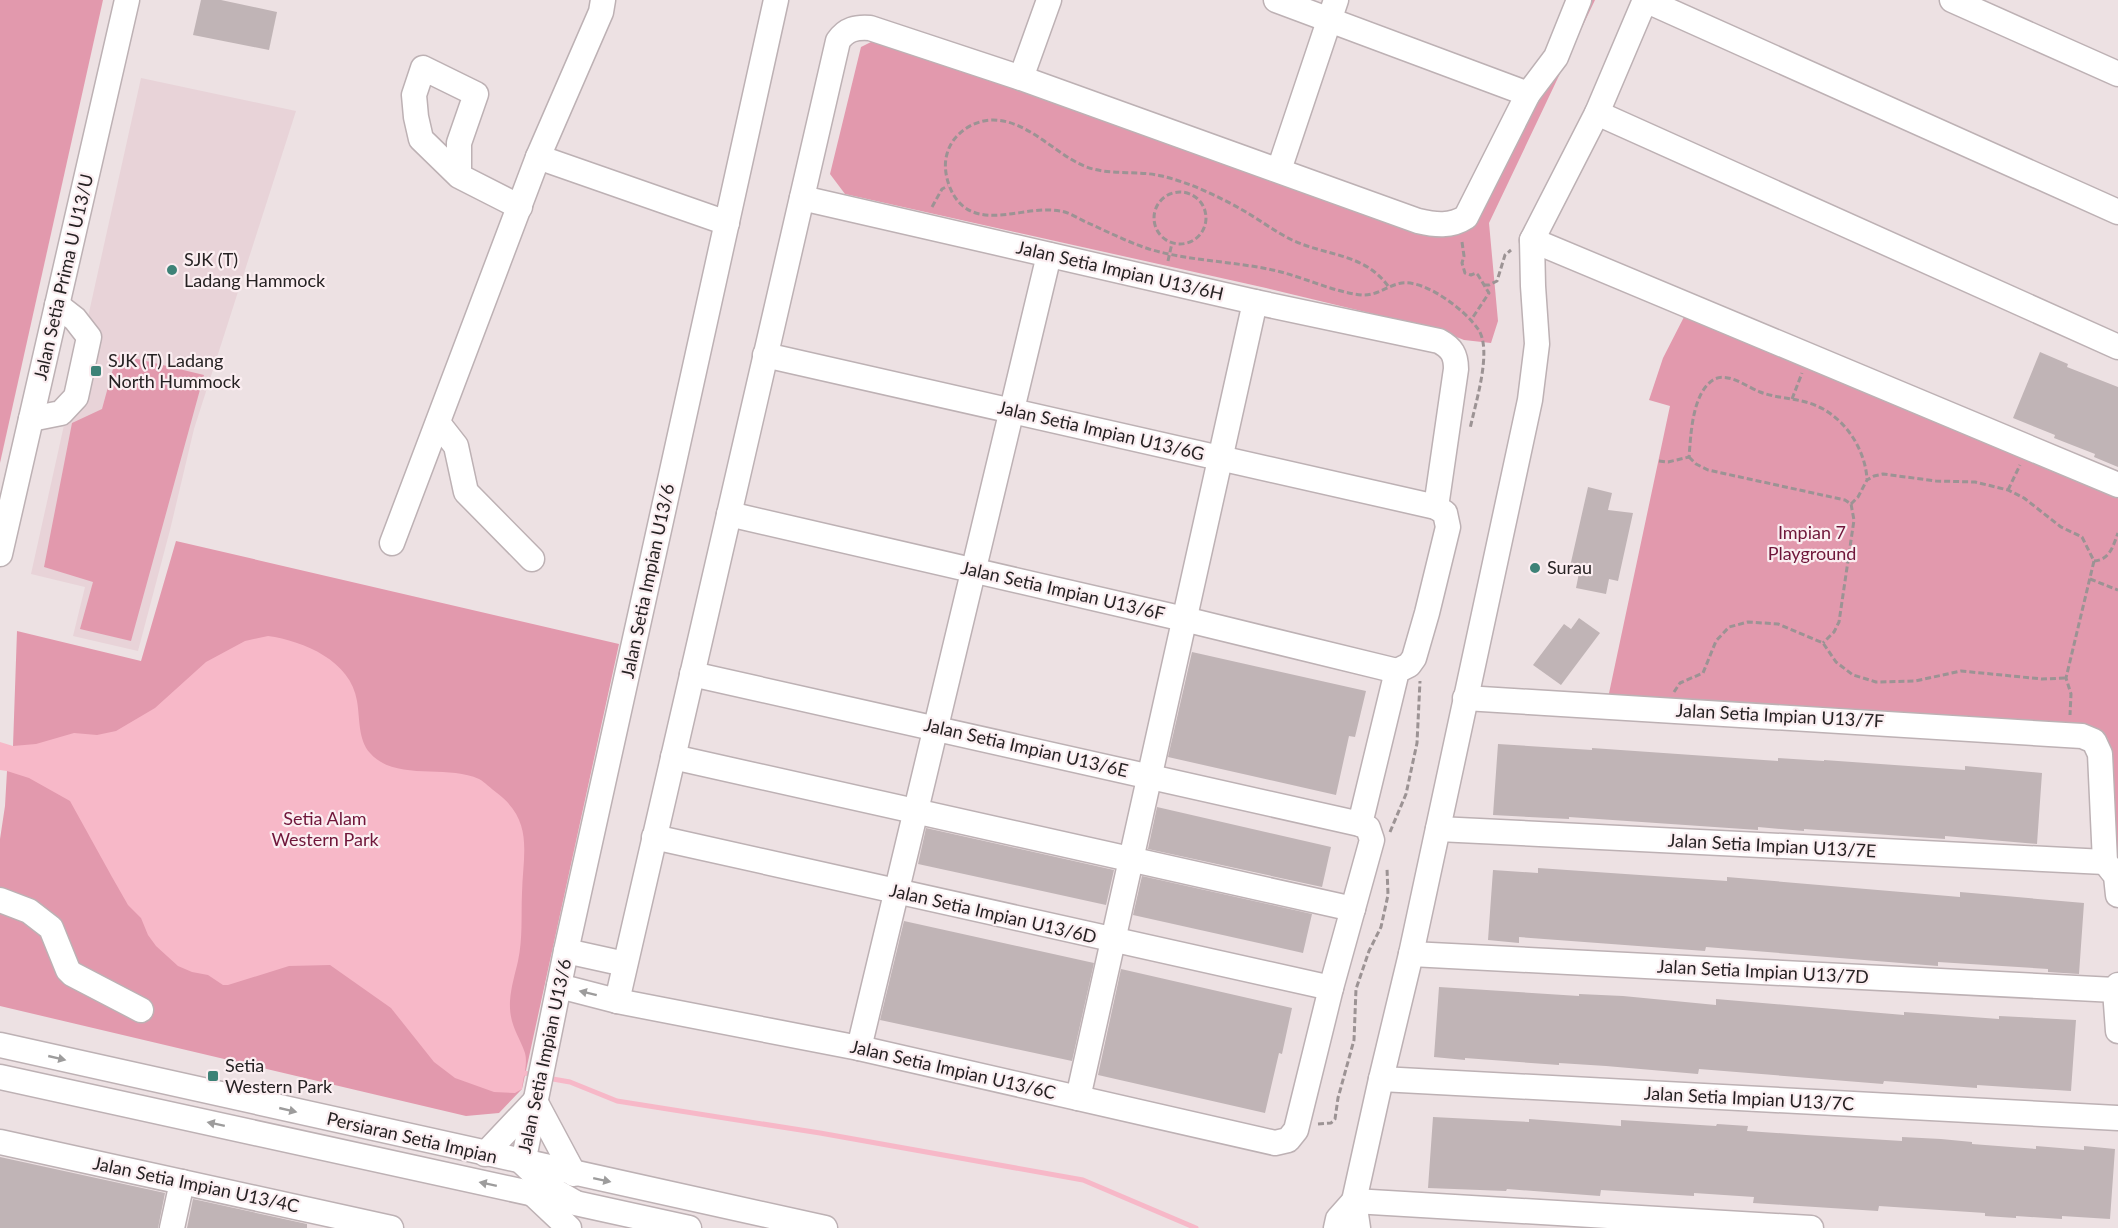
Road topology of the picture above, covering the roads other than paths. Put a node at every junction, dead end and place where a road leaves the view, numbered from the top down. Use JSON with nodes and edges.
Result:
{"nodes":[{"id":1,"x":127,"y":0,"type":"edge"},
{"id":2,"x":603,"y":0,"type":"edge"},
{"id":3,"x":776,"y":0,"type":"edge"},
{"id":4,"x":1049,"y":0,"type":"edge"},
{"id":5,"x":1276,"y":0,"type":"edge"},
{"id":6,"x":1579,"y":0,"type":"edge"},
{"id":7,"x":1952,"y":0,"type":"edge"},
{"id":8,"x":1333,"y":10,"type":"edge"},
{"id":9,"x":2118,"y":74,"type":"edge"},
{"id":10,"x":1021,"y":78,"type":"junction"},
{"id":11,"x":1528,"y":93,"type":"junction"},
{"id":12,"x":1597,"y":113,"type":"junction"},
{"id":13,"x":538,"y":157,"type":"junction"},
{"id":14,"x":1279,"y":170,"type":"junction"},
{"id":15,"x":459,"y":176,"type":"dead end"},
{"id":16,"x":802,"y":198,"type":"junction"},
{"id":17,"x":520,"y":207,"type":"junction"},
{"id":18,"x":2118,"y":212,"type":"edge"},
{"id":19,"x":727,"y":223,"type":"junction"},
{"id":20,"x":1532,"y":240,"type":"junction"},
{"id":21,"x":1049,"y":255,"type":"junction"},
{"id":22,"x":1255,"y":302,"type":"junction"},
{"id":23,"x":57,"y":305,"type":"junction"},
{"id":24,"x":2118,"y":346,"type":"edge"},
{"id":25,"x":765,"y":355,"type":"junction"},
{"id":26,"x":1011,"y":411,"type":"junction"},
{"id":27,"x":31,"y":419,"type":"junction"},
{"id":28,"x":438,"y":423,"type":"junction"},
{"id":29,"x":1220,"y":458,"type":"junction"},
{"id":30,"x":2118,"y":485,"type":"edge"},
{"id":31,"x":1436,"y":507,"type":"junction"},
{"id":32,"x":729,"y":514,"type":"junction"},
{"id":33,"x":392,"y":543,"type":"dead end"},
{"id":34,"x":0,"y":554,"type":"edge"},
{"id":35,"x":532,"y":559,"type":"dead end"},
{"id":36,"x":973,"y":570,"type":"junction"},
{"id":37,"x":1185,"y":619,"type":"junction"},
{"id":38,"x":1408,"y":672,"type":"junction"},
{"id":39,"x":692,"y":674,"type":"junction"},
{"id":40,"x":1465,"y":698,"type":"junction"},
{"id":41,"x":936,"y":728,"type":"junction"},
{"id":42,"x":672,"y":757,"type":"junction"},
{"id":43,"x":1150,"y":777,"type":"junction"},
{"id":44,"x":916,"y":812,"type":"junction"},
{"id":45,"x":1360,"y":824,"type":"junction"},
{"id":46,"x":1438,"y":829,"type":"junction"},
{"id":47,"x":654,"y":837,"type":"junction"},
{"id":48,"x":1131,"y":860,"type":"junction"},
{"id":49,"x":2104,"y":862,"type":"junction"},
{"id":50,"x":896,"y":892,"type":"junction"},
{"id":51,"x":2118,"y":895,"type":"edge"},
{"id":52,"x":0,"y":900,"type":"edge"},
{"id":53,"x":1353,"y":909,"type":"junction"},
{"id":54,"x":1113,"y":941,"type":"junction"},
{"id":55,"x":566,"y":951,"type":"junction"},
{"id":56,"x":1411,"y":954,"type":"junction"},
{"id":57,"x":625,"y":964,"type":"junction"},
{"id":58,"x":559,"y":986,"type":"junction"},
{"id":59,"x":2116,"y":987,"type":"edge"},
{"id":60,"x":1331,"y":988,"type":"junction"},
{"id":61,"x":617,"y":1000,"type":"junction"},
{"id":62,"x":141,"y":1010,"type":"dead end"},
{"id":63,"x":2118,"y":1031,"type":"edge"},
{"id":64,"x":0,"y":1046,"type":"edge"},
{"id":65,"x":859,"y":1048,"type":"junction"},
{"id":66,"x":0,"y":1077,"type":"edge"},
{"id":67,"x":1381,"y":1079,"type":"junction"},
{"id":68,"x":537,"y":1097,"type":"junction"},
{"id":69,"x":1078,"y":1098,"type":"junction"},
{"id":70,"x":2118,"y":1118,"type":"edge"},
{"id":71,"x":0,"y":1142,"type":"edge"},
{"id":72,"x":485,"y":1154,"type":"junction"},
{"id":73,"x":523,"y":1163,"type":"junction"},
{"id":74,"x":574,"y":1174,"type":"junction"},
{"id":75,"x":182,"y":1182,"type":"junction"},
{"id":76,"x":532,"y":1193,"type":"junction"},
{"id":77,"x":1354,"y":1201,"type":"junction"},
{"id":78,"x":574,"y":1202,"type":"junction"},
{"id":79,"x":356,"y":1224,"type":"edge"},
{"id":80,"x":647,"y":1224,"type":"edge"},
{"id":81,"x":172,"y":1228,"type":"edge"},
{"id":82,"x":392,"y":1228,"type":"edge"},
{"id":83,"x":569,"y":1228,"type":"edge"},
{"id":84,"x":689,"y":1228,"type":"edge"},
{"id":85,"x":825,"y":1228,"type":"edge"},
{"id":86,"x":1336,"y":1228,"type":"edge"},
{"id":87,"x":1358,"y":1228,"type":"edge"},
{"id":88,"x":1811,"y":1228,"type":"edge"}],
"edges":[{"from":1,"to":23,"type":"street","name":"Jalan Setia Prima U U13/U"},
{"from":2,"to":13,"type":"street"},
{"from":3,"to":19,"type":"street","name":"Jalan Setia Impian U13/6"},
{"from":4,"to":10,"type":"street"},
{"from":5,"to":8,"type":"street"},
{"from":6,"to":11,"type":"street"},
{"from":7,"to":9,"type":"street"},
{"from":8,"to":11,"type":"street"},
{"from":8,"to":14,"type":"street"},
{"from":10,"to":14,"type":"street"},
{"from":10,"to":16,"type":"street"},
{"from":11,"to":14,"type":"street"},
{"from":12,"to":18,"type":"street"},
{"from":12,"to":20,"type":"street"},
{"from":12,"to":24,"type":"street"},
{"from":13,"to":17,"type":"street"},
{"from":13,"to":19,"type":"street"},
{"from":15,"to":17,"type":"street"},
{"from":16,"to":21,"type":"street","name":"Jalan Setia Impian U13/6H"},
{"from":16,"to":25,"type":"street"},
{"from":17,"to":28,"type":"street"},
{"from":19,"to":55,"type":"street","name":"Jalan Setia Impian U13/6"},
{"from":20,"to":30,"type":"street"},
{"from":20,"to":40,"type":"street"},
{"from":21,"to":22,"type":"street","name":"Jalan Setia Impian U13/6H"},
{"from":21,"to":26,"type":"street"},
{"from":22,"to":29,"type":"street"},
{"from":22,"to":31,"type":"street","name":"Jalan Setia Impian U13/6H"},
{"from":23,"to":27,"type":"street","name":"Jalan Setia Prima U U13/U"},
{"from":23,"to":27,"type":"street"},
{"from":25,"to":26,"type":"street","name":"Jalan Setia Impian U13/6G"},
{"from":25,"to":32,"type":"street"},
{"from":26,"to":29,"type":"street","name":"Jalan Setia Impian U13/6G"},
{"from":26,"to":36,"type":"street"},
{"from":27,"to":34,"type":"street","name":"Jalan Setia Prima U U13/U"},
{"from":28,"to":33,"type":"street"},
{"from":28,"to":35,"type":"street"},
{"from":29,"to":31,"type":"street","name":"Jalan Setia Impian U13/6G"},
{"from":29,"to":37,"type":"street"},
{"from":31,"to":38,"type":"street"},
{"from":32,"to":36,"type":"street","name":"Jalan Setia Impian U13/6F"},
{"from":32,"to":39,"type":"street"},
{"from":36,"to":37,"type":"street","name":"Jalan Setia Impian U13/6F"},
{"from":36,"to":41,"type":"street"},
{"from":37,"to":38,"type":"street","name":"Jalan Setia Impian U13/6F"},
{"from":37,"to":43,"type":"street"},
{"from":38,"to":45,"type":"street"},
{"from":39,"to":41,"type":"street","name":"Jalan Setia Impian U13/6E"},
{"from":39,"to":42,"type":"street"},
{"from":40,"to":46,"type":"street"},
{"from":40,"to":49,"type":"street","name":"Jalan Setia Impian U13/7F"},
{"from":41,"to":43,"type":"street","name":"Jalan Setia Impian U13/6E"},
{"from":41,"to":44,"type":"street"},
{"from":42,"to":44,"type":"street"},
{"from":42,"to":47,"type":"street"},
{"from":43,"to":45,"type":"street","name":"Jalan Setia Impian U13/6E"},
{"from":43,"to":48,"type":"street"},
{"from":44,"to":48,"type":"street"},
{"from":44,"to":50,"type":"street"},
{"from":45,"to":53,"type":"street"},
{"from":46,"to":49,"type":"street","name":"Jalan Setia Impian U13/7E"},
{"from":46,"to":56,"type":"street"},
{"from":47,"to":50,"type":"street","name":"Jalan Setia Impian U13/6D"},
{"from":47,"to":57,"type":"street"},
{"from":48,"to":53,"type":"street"},
{"from":48,"to":54,"type":"street"},
{"from":49,"to":51,"type":"street"},
{"from":50,"to":54,"type":"street","name":"Jalan Setia Impian U13/6D"},
{"from":50,"to":65,"type":"street"},
{"from":52,"to":62,"type":"street"},
{"from":53,"to":60,"type":"street"},
{"from":54,"to":60,"type":"street","name":"Jalan Setia Impian U13/6D"},
{"from":54,"to":69,"type":"street"},
{"from":55,"to":57,"type":"street"},
{"from":55,"to":58,"type":"street","name":"Jalan Setia Impian U13/6"},
{"from":56,"to":59,"type":"street","name":"Jalan Setia Impian U13/7D"},
{"from":56,"to":67,"type":"street"},
{"from":57,"to":61,"type":"street"},
{"from":61,"to":58,"type":"street","name":"Jalan Setia Impian U13/6C","one_way":true},
{"from":58,"to":68,"type":"street","name":"Jalan Setia Impian U13/6"},
{"from":59,"to":63,"type":"street"},
{"from":60,"to":69,"type":"street","name":"Jalan Setia Impian U13/6C"},
{"from":61,"to":65,"type":"street","name":"Jalan Setia Impian U13/6C"},
{"from":64,"to":72,"type":"street","name":"Persiaran Setia Impian","one_way":true},
{"from":65,"to":69,"type":"street","name":"Jalan Setia Impian U13/6C"},
{"from":76,"to":66,"type":"street","name":"Persiaran Setia Impian","one_way":true},
{"from":67,"to":70,"type":"street","name":"Jalan Setia Impian U13/7C"},
{"from":67,"to":77,"type":"street"},
{"from":68,"to":72,"type":"street"},
{"from":68,"to":73,"type":"street","name":"Jalan Setia Impian U13/6"},
{"from":68,"to":74,"type":"street"},
{"from":71,"to":75,"type":"street","name":"Jalan Setia Impian U13/4C"},
{"from":72,"to":73,"type":"street","name":"Persiaran Setia Impian"},
{"from":73,"to":74,"type":"street","name":"Persiaran Setia Impian"},
{"from":73,"to":78,"type":"street"},
{"from":74,"to":85,"type":"street","name":"Persiaran Setia Impian","one_way":true},
{"from":75,"to":79,"type":"street","name":"Jalan Setia Impian U13/4C"},
{"from":75,"to":81,"type":"street"},
{"from":76,"to":78,"type":"street","name":"Persiaran Setia Impian"},
{"from":76,"to":83,"type":"street"},
{"from":77,"to":86,"type":"street"},
{"from":77,"to":87,"type":"street"},
{"from":77,"to":88,"type":"street"},
{"from":78,"to":80,"type":"street","name":"Persiaran Setia Impian"},
{"from":79,"to":82,"type":"street","name":"Jalan Setia Impian U13/4C"},
{"from":80,"to":84,"type":"street","name":"Persiaran Setia Impian"}]}
